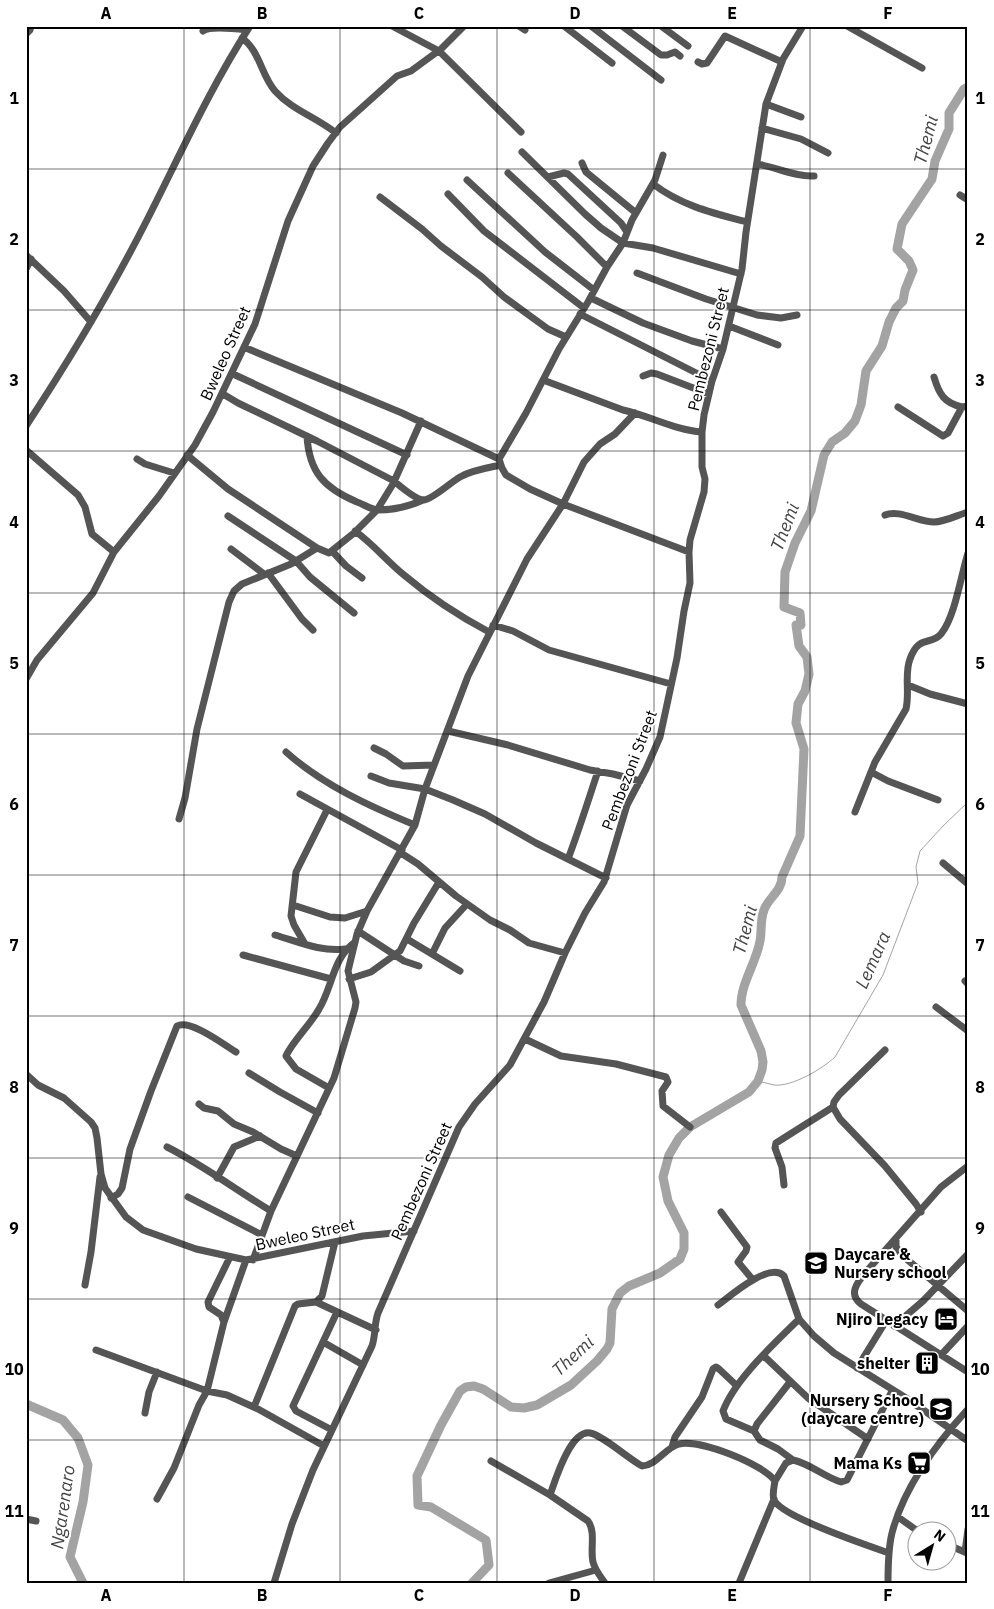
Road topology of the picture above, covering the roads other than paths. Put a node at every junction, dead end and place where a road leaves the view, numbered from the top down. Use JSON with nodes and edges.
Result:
{"nodes":[{"id":1,"x":31,"y":26,"type":"edge"},
{"id":2,"x":392,"y":26,"type":"edge"},
{"id":3,"x":564,"y":26,"type":"edge"},
{"id":4,"x":591,"y":26,"type":"edge"},
{"id":5,"x":622,"y":26,"type":"edge"},
{"id":6,"x":661,"y":26,"type":"edge"},
{"id":7,"x":803,"y":26,"type":"edge"},
{"id":8,"x":847,"y":26,"type":"edge"},
{"id":9,"x":462,"y":27,"type":"edge"},
{"id":10,"x":248,"y":28,"type":"edge"},
{"id":11,"x":204,"y":31,"type":"dead end"},
{"id":12,"x":26,"y":34,"type":"edge"},
{"id":13,"x":242,"y":38,"type":"junction"},
{"id":14,"x":688,"y":46,"type":"dead end"},
{"id":15,"x":439,"y":51,"type":"junction"},
{"id":16,"x":680,"y":56,"type":"dead end"},
{"id":17,"x":698,"y":62,"type":"dead end"},
{"id":18,"x":782,"y":62,"type":"junction"},
{"id":19,"x":612,"y":63,"type":"dead end"},
{"id":20,"x":922,"y":68,"type":"dead end"},
{"id":21,"x":662,"y":80,"type":"dead end"},
{"id":22,"x":766,"y":104,"type":"junction"},
{"id":23,"x":802,"y":117,"type":"dead end"},
{"id":24,"x":762,"y":128,"type":"junction"},
{"id":25,"x":521,"y":132,"type":"dead end"},
{"id":26,"x":336,"y":133,"type":"junction"},
{"id":27,"x":522,"y":152,"type":"dead end"},
{"id":28,"x":828,"y":153,"type":"dead end"},
{"id":29,"x":663,"y":155,"type":"dead end"},
{"id":30,"x":582,"y":162,"type":"dead end"},
{"id":31,"x":757,"y":164,"type":"junction"},
{"id":32,"x":508,"y":173,"type":"dead end"},
{"id":33,"x":548,"y":176,"type":"junction"},
{"id":34,"x":814,"y":176,"type":"dead end"},
{"id":35,"x":467,"y":180,"type":"dead end"},
{"id":36,"x":653,"y":184,"type":"junction"},
{"id":37,"x":448,"y":194,"type":"dead end"},
{"id":38,"x":960,"y":195,"type":"dead end"},
{"id":39,"x":380,"y":197,"type":"dead end"},
{"id":40,"x":968,"y":200,"type":"edge"},
{"id":41,"x":636,"y":214,"type":"junction"},
{"id":42,"x":748,"y":222,"type":"junction"},
{"id":43,"x":627,"y":232,"type":"junction"},
{"id":44,"x":623,"y":243,"type":"junction"},
{"id":45,"x":29,"y":257,"type":"edge"},
{"id":46,"x":607,"y":268,"type":"junction"},
{"id":47,"x":26,"y":269,"type":"edge"},
{"id":48,"x":637,"y":273,"type":"dead end"},
{"id":49,"x":741,"y":274,"type":"junction"},
{"id":50,"x":592,"y":294,"type":"junction"},
{"id":51,"x":733,"y":308,"type":"junction"},
{"id":52,"x":582,"y":311,"type":"junction"},
{"id":53,"x":797,"y":315,"type":"dead end"},
{"id":54,"x":91,"y":322,"type":"junction"},
{"id":55,"x":729,"y":326,"type":"junction"},
{"id":56,"x":566,"y":337,"type":"junction"},
{"id":57,"x":778,"y":344,"type":"dead end"},
{"id":58,"x":246,"y":348,"type":"junction"},
{"id":59,"x":723,"y":349,"type":"junction"},
{"id":60,"x":233,"y":374,"type":"junction"},
{"id":61,"x":643,"y":376,"type":"dead end"},
{"id":62,"x":934,"y":377,"type":"dead end"},
{"id":63,"x":543,"y":380,"type":"junction"},
{"id":64,"x":712,"y":381,"type":"junction"},
{"id":65,"x":223,"y":394,"type":"junction"},
{"id":66,"x":709,"y":394,"type":"junction"},
{"id":67,"x":965,"y":406,"type":"edge"},
{"id":68,"x":898,"y":407,"type":"dead end"},
{"id":69,"x":635,"y":413,"type":"junction"},
{"id":70,"x":422,"y":421,"type":"junction"},
{"id":71,"x":26,"y":426,"type":"edge"},
{"id":72,"x":702,"y":432,"type":"junction"},
{"id":73,"x":307,"y":436,"type":"junction"},
{"id":74,"x":26,"y":450,"type":"edge"},
{"id":75,"x":187,"y":455,"type":"junction"},
{"id":76,"x":407,"y":455,"type":"junction"},
{"id":77,"x":137,"y":459,"type":"dead end"},
{"id":78,"x":500,"y":462,"type":"junction"},
{"id":79,"x":174,"y":473,"type":"junction"},
{"id":80,"x":394,"y":481,"type":"junction"},
{"id":81,"x":424,"y":500,"type":"junction"},
{"id":82,"x":563,"y":504,"type":"junction"},
{"id":83,"x":377,"y":510,"type":"junction"},
{"id":84,"x":968,"y":512,"type":"edge"},
{"id":85,"x":885,"y":515,"type":"dead end"},
{"id":86,"x":228,"y":516,"type":"dead end"},
{"id":87,"x":355,"y":531,"type":"junction"},
{"id":88,"x":317,"y":548,"type":"junction"},
{"id":89,"x":230,"y":549,"type":"dead end"},
{"id":90,"x":332,"y":551,"type":"junction"},
{"id":91,"x":114,"y":552,"type":"junction"},
{"id":92,"x":688,"y":552,"type":"junction"},
{"id":93,"x":968,"y":553,"type":"edge"},
{"id":94,"x":296,"y":561,"type":"junction"},
{"id":95,"x":966,"y":567,"type":"edge"},
{"id":96,"x":266,"y":574,"type":"junction"},
{"id":97,"x":362,"y":578,"type":"dead end"},
{"id":98,"x":354,"y":613,"type":"dead end"},
{"id":99,"x":493,"y":625,"type":"junction"},
{"id":100,"x":314,"y":630,"type":"dead end"},
{"id":101,"x":489,"y":632,"type":"junction"},
{"id":102,"x":26,"y":679,"type":"edge"},
{"id":103,"x":671,"y":684,"type":"junction"},
{"id":104,"x":908,"y":685,"type":"junction"},
{"id":105,"x":968,"y":704,"type":"edge"},
{"id":106,"x":448,"y":731,"type":"junction"},
{"id":107,"x":374,"y":748,"type":"dead end"},
{"id":108,"x":286,"y":752,"type":"dead end"},
{"id":109,"x":434,"y":765,"type":"junction"},
{"id":110,"x":598,"y":771,"type":"junction"},
{"id":111,"x":871,"y":772,"type":"junction"},
{"id":112,"x":371,"y":776,"type":"dead end"},
{"id":113,"x":640,"y":781,"type":"junction"},
{"id":114,"x":424,"y":789,"type":"junction"},
{"id":115,"x":300,"y":794,"type":"dead end"},
{"id":116,"x":938,"y":800,"type":"dead end"},
{"id":117,"x":327,"y":810,"type":"junction"},
{"id":118,"x":855,"y":812,"type":"dead end"},
{"id":119,"x":179,"y":819,"type":"dead end"},
{"id":120,"x":415,"y":826,"type":"junction"},
{"id":121,"x":401,"y":852,"type":"junction"},
{"id":122,"x":568,"y":859,"type":"junction"},
{"id":123,"x":943,"y":863,"type":"dead end"},
{"id":124,"x":606,"y":878,"type":"junction"},
{"id":125,"x":438,"y":882,"type":"junction"},
{"id":126,"x":968,"y":884,"type":"edge"},
{"id":127,"x":467,"y":904,"type":"junction"},
{"id":128,"x":293,"y":905,"type":"junction"},
{"id":129,"x":367,"y":911,"type":"junction"},
{"id":130,"x":358,"y":931,"type":"junction"},
{"id":131,"x":276,"y":935,"type":"dead end"},
{"id":132,"x":407,"y":939,"type":"junction"},
{"id":133,"x":355,"y":942,"type":"junction"},
{"id":134,"x":304,"y":944,"type":"junction"},
{"id":135,"x":345,"y":949,"type":"junction"},
{"id":136,"x":565,"y":953,"type":"junction"},
{"id":137,"x":432,"y":954,"type":"junction"},
{"id":138,"x":395,"y":955,"type":"junction"},
{"id":139,"x":242,"y":956,"type":"dead end"},
{"id":140,"x":419,"y":966,"type":"dead end"},
{"id":141,"x":460,"y":971,"type":"dead end"},
{"id":142,"x":349,"y":978,"type":"junction"},
{"id":143,"x":331,"y":979,"type":"junction"},
{"id":144,"x":936,"y":1007,"type":"dead end"},
{"id":145,"x":968,"y":1031,"type":"edge"},
{"id":146,"x":525,"y":1039,"type":"junction"},
{"id":147,"x":885,"y":1050,"type":"dead end"},
{"id":148,"x":236,"y":1052,"type":"dead end"},
{"id":149,"x":249,"y":1073,"type":"dead end"},
{"id":150,"x":26,"y":1074,"type":"edge"},
{"id":151,"x":328,"y":1088,"type":"junction"},
{"id":152,"x":199,"y":1104,"type":"dead end"},
{"id":153,"x":833,"y":1107,"type":"junction"},
{"id":154,"x":318,"y":1113,"type":"junction"},
{"id":155,"x":690,"y":1127,"type":"dead end"},
{"id":156,"x":260,"y":1136,"type":"junction"},
{"id":157,"x":167,"y":1147,"type":"dead end"},
{"id":158,"x":297,"y":1156,"type":"junction"},
{"id":159,"x":968,"y":1166,"type":"edge"},
{"id":160,"x":100,"y":1174,"type":"junction"},
{"id":161,"x":217,"y":1178,"type":"junction"},
{"id":162,"x":784,"y":1185,"type":"dead end"},
{"id":163,"x":188,"y":1197,"type":"dead end"},
{"id":164,"x":111,"y":1198,"type":"junction"},
{"id":165,"x":271,"y":1211,"type":"junction"},
{"id":166,"x":721,"y":1212,"type":"dead end"},
{"id":167,"x":921,"y":1212,"type":"junction"},
{"id":168,"x":414,"y":1230,"type":"junction"},
{"id":169,"x":262,"y":1235,"type":"junction"},
{"id":170,"x":896,"y":1240,"type":"junction"},
{"id":171,"x":335,"y":1242,"type":"junction"},
{"id":172,"x":968,"y":1254,"type":"edge"},
{"id":173,"x":230,"y":1257,"type":"junction"},
{"id":174,"x":250,"y":1260,"type":"junction"},
{"id":175,"x":753,"y":1280,"type":"junction"},
{"id":176,"x":85,"y":1284,"type":"dead end"},
{"id":177,"x":937,"y":1286,"type":"junction"},
{"id":178,"x":316,"y":1302,"type":"junction"},
{"id":179,"x":718,"y":1306,"type":"dead end"},
{"id":180,"x":968,"y":1311,"type":"edge"},
{"id":181,"x":337,"y":1312,"type":"junction"},
{"id":182,"x":799,"y":1319,"type":"junction"},
{"id":183,"x":886,"y":1321,"type":"junction"},
{"id":184,"x":224,"y":1322,"type":"junction"},
{"id":185,"x":894,"y":1326,"type":"junction"},
{"id":186,"x":968,"y":1326,"type":"edge"},
{"id":187,"x":376,"y":1330,"type":"junction"},
{"id":188,"x":323,"y":1342,"type":"junction"},
{"id":189,"x":96,"y":1350,"type":"dead end"},
{"id":190,"x":941,"y":1355,"type":"junction"},
{"id":191,"x":764,"y":1356,"type":"junction"},
{"id":192,"x":363,"y":1365,"type":"junction"},
{"id":193,"x":857,"y":1368,"type":"junction"},
{"id":194,"x":157,"y":1372,"type":"junction"},
{"id":195,"x":968,"y":1372,"type":"edge"},
{"id":196,"x":790,"y":1382,"type":"junction"},
{"id":197,"x":736,"y":1386,"type":"junction"},
{"id":198,"x":207,"y":1391,"type":"junction"},
{"id":199,"x":892,"y":1391,"type":"junction"},
{"id":200,"x":254,"y":1407,"type":"junction"},
{"id":201,"x":968,"y":1409,"type":"edge"},
{"id":202,"x":145,"y":1413,"type":"dead end"},
{"id":203,"x":952,"y":1428,"type":"junction"},
{"id":204,"x":332,"y":1430,"type":"junction"},
{"id":205,"x":754,"y":1431,"type":"junction"},
{"id":206,"x":868,"y":1439,"type":"junction"},
{"id":207,"x":968,"y":1441,"type":"edge"},
{"id":208,"x":324,"y":1446,"type":"junction"},
{"id":209,"x":672,"y":1447,"type":"junction"},
{"id":210,"x":793,"y":1460,"type":"junction"},
{"id":211,"x":490,"y":1461,"type":"dead end"},
{"id":212,"x":775,"y":1481,"type":"junction"},
{"id":213,"x":550,"y":1495,"type":"junction"},
{"id":214,"x":157,"y":1499,"type":"dead end"},
{"id":215,"x":774,"y":1499,"type":"junction"},
{"id":216,"x":898,"y":1516,"type":"junction"},
{"id":217,"x":26,"y":1519,"type":"edge"},
{"id":218,"x":36,"y":1521,"type":"dead end"},
{"id":219,"x":906,"y":1522,"type":"edge"},
{"id":220,"x":968,"y":1529,"type":"edge"},
{"id":221,"x":966,"y":1552,"type":"edge"},
{"id":222,"x":889,"y":1553,"type":"junction"},
{"id":223,"x":596,"y":1570,"type":"junction"},
{"id":224,"x":274,"y":1583,"type":"edge"},
{"id":225,"x":549,"y":1583,"type":"edge"},
{"id":226,"x":605,"y":1583,"type":"edge"},
{"id":227,"x":740,"y":1583,"type":"edge"},
{"id":228,"x":888,"y":1583,"type":"edge"}],
"edges":[{"from":1,"to":12,"type":"street"},
{"from":2,"to":15,"type":"street"},
{"from":3,"to":19,"type":"street"},
{"from":4,"to":21,"type":"street"},
{"from":5,"to":16,"type":"street"},
{"from":6,"to":14,"type":"street"},
{"from":7,"to":18,"type":"street","name":"Pembezoni Street"},
{"from":8,"to":20,"type":"street"},
{"from":9,"to":15,"type":"street","name":"Bweleo Street"},
{"from":10,"to":11,"type":"street"},
{"from":10,"to":13,"type":"street"},
{"from":13,"to":26,"type":"street"},
{"from":13,"to":54,"type":"street"},
{"from":15,"to":25,"type":"street"},
{"from":15,"to":26,"type":"street","name":"Bweleo Street"},
{"from":17,"to":18,"type":"street"},
{"from":18,"to":22,"type":"street","name":"Pembezoni Street"},
{"from":22,"to":23,"type":"street"},
{"from":22,"to":24,"type":"street","name":"Pembezoni Street"},
{"from":24,"to":28,"type":"street"},
{"from":24,"to":31,"type":"street","name":"Pembezoni Street"},
{"from":26,"to":58,"type":"street","name":"Bweleo Street"},
{"from":27,"to":33,"type":"street"},
{"from":29,"to":36,"type":"street"},
{"from":30,"to":41,"type":"street"},
{"from":31,"to":34,"type":"street"},
{"from":31,"to":42,"type":"street","name":"Pembezoni Street"},
{"from":32,"to":46,"type":"street"},
{"from":33,"to":43,"type":"street"},
{"from":33,"to":44,"type":"street"},
{"from":35,"to":50,"type":"street"},
{"from":36,"to":41,"type":"street"},
{"from":36,"to":42,"type":"street"},
{"from":37,"to":52,"type":"street"},
{"from":38,"to":40,"type":"street"},
{"from":39,"to":56,"type":"street"},
{"from":41,"to":43,"type":"street"},
{"from":42,"to":49,"type":"street","name":"Pembezoni Street"},
{"from":43,"to":44,"type":"street"},
{"from":44,"to":46,"type":"street"},
{"from":44,"to":49,"type":"street"},
{"from":45,"to":47,"type":"street"},
{"from":45,"to":54,"type":"street"},
{"from":46,"to":50,"type":"street"},
{"from":48,"to":51,"type":"street"},
{"from":49,"to":51,"type":"street","name":"Pembezoni Street"},
{"from":50,"to":52,"type":"street"},
{"from":50,"to":59,"type":"street"},
{"from":51,"to":53,"type":"street"},
{"from":51,"to":55,"type":"street","name":"Pembezoni Street"},
{"from":52,"to":56,"type":"street"},
{"from":52,"to":64,"type":"street"},
{"from":54,"to":71,"type":"street"},
{"from":55,"to":57,"type":"street"},
{"from":55,"to":59,"type":"street","name":"Pembezoni Street"},
{"from":56,"to":63,"type":"street"},
{"from":58,"to":60,"type":"street","name":"Bweleo Street"},
{"from":58,"to":70,"type":"street"},
{"from":59,"to":64,"type":"street","name":"Pembezoni Street"},
{"from":60,"to":65,"type":"street","name":"Bweleo Street"},
{"from":60,"to":76,"type":"street"},
{"from":61,"to":66,"type":"street"},
{"from":62,"to":67,"type":"street"},
{"from":63,"to":69,"type":"street"},
{"from":63,"to":78,"type":"street"},
{"from":64,"to":66,"type":"street","name":"Pembezoni Street"},
{"from":65,"to":73,"type":"street"},
{"from":65,"to":75,"type":"street","name":"Bweleo Street"},
{"from":66,"to":72,"type":"street","name":"Pembezoni Street"},
{"from":67,"to":68,"type":"street"},
{"from":69,"to":72,"type":"street"},
{"from":69,"to":82,"type":"street"},
{"from":70,"to":76,"type":"street"},
{"from":70,"to":78,"type":"street"},
{"from":72,"to":92,"type":"street","name":"Pembezoni Street"},
{"from":73,"to":80,"type":"street"},
{"from":73,"to":83,"type":"street"},
{"from":74,"to":91,"type":"street"},
{"from":75,"to":79,"type":"street","name":"Bweleo Street"},
{"from":75,"to":88,"type":"street"},
{"from":76,"to":80,"type":"street"},
{"from":77,"to":79,"type":"street"},
{"from":78,"to":81,"type":"street"},
{"from":78,"to":82,"type":"street"},
{"from":79,"to":91,"type":"street","name":"Bweleo Street"},
{"from":80,"to":81,"type":"street"},
{"from":80,"to":83,"type":"street"},
{"from":81,"to":83,"type":"street"},
{"from":82,"to":92,"type":"street"},
{"from":82,"to":99,"type":"street"},
{"from":83,"to":87,"type":"street"},
{"from":84,"to":85,"type":"street"},
{"from":86,"to":94,"type":"street"},
{"from":87,"to":90,"type":"street"},
{"from":87,"to":101,"type":"street"},
{"from":88,"to":90,"type":"street"},
{"from":88,"to":94,"type":"street"},
{"from":89,"to":96,"type":"street"},
{"from":90,"to":97,"type":"street"},
{"from":91,"to":102,"type":"street","name":"Bweleo Street"},
{"from":92,"to":103,"type":"street","name":"Pembezoni Street"},
{"from":93,"to":95,"type":"street"},
{"from":94,"to":96,"type":"street"},
{"from":94,"to":98,"type":"street"},
{"from":95,"to":104,"type":"street"},
{"from":96,"to":100,"type":"street"},
{"from":96,"to":119,"type":"street"},
{"from":99,"to":101,"type":"street"},
{"from":99,"to":103,"type":"street"},
{"from":101,"to":106,"type":"street"},
{"from":103,"to":113,"type":"street","name":"Pembezoni Street"},
{"from":104,"to":105,"type":"street"},
{"from":104,"to":111,"type":"street"},
{"from":106,"to":109,"type":"street"},
{"from":106,"to":110,"type":"street"},
{"from":107,"to":109,"type":"street"},
{"from":108,"to":120,"type":"street"},
{"from":109,"to":114,"type":"street"},
{"from":110,"to":113,"type":"street"},
{"from":110,"to":122,"type":"street"},
{"from":111,"to":116,"type":"street"},
{"from":111,"to":118,"type":"street"},
{"from":112,"to":114,"type":"street"},
{"from":113,"to":124,"type":"street","name":"Pembezoni Street"},
{"from":114,"to":120,"type":"street"},
{"from":114,"to":122,"type":"street"},
{"from":115,"to":117,"type":"street"},
{"from":117,"to":121,"type":"street"},
{"from":117,"to":128,"type":"street"},
{"from":120,"to":121,"type":"street"},
{"from":121,"to":125,"type":"street"},
{"from":121,"to":129,"type":"street"},
{"from":122,"to":124,"type":"street"},
{"from":123,"to":126,"type":"street"},
{"from":124,"to":136,"type":"street","name":"Pembezoni Street"},
{"from":125,"to":127,"type":"street"},
{"from":125,"to":132,"type":"street"},
{"from":127,"to":136,"type":"street"},
{"from":127,"to":137,"type":"street"},
{"from":128,"to":129,"type":"street"},
{"from":128,"to":134,"type":"street"},
{"from":129,"to":130,"type":"street"},
{"from":130,"to":133,"type":"street"},
{"from":130,"to":138,"type":"street"},
{"from":131,"to":134,"type":"street"},
{"from":132,"to":137,"type":"street"},
{"from":132,"to":138,"type":"street"},
{"from":133,"to":135,"type":"street"},
{"from":133,"to":142,"type":"street"},
{"from":134,"to":135,"type":"street"},
{"from":135,"to":143,"type":"street"},
{"from":136,"to":146,"type":"street","name":"Pembezoni Street"},
{"from":137,"to":141,"type":"street"},
{"from":138,"to":140,"type":"street"},
{"from":138,"to":142,"type":"street"},
{"from":139,"to":143,"type":"street"},
{"from":142,"to":151,"type":"street"},
{"from":143,"to":151,"type":"street"},
{"from":144,"to":145,"type":"street"},
{"from":146,"to":155,"type":"street"},
{"from":146,"to":168,"type":"street","name":"Pembezoni Street"},
{"from":147,"to":153,"type":"street"},
{"from":148,"to":164,"type":"street"},
{"from":149,"to":154,"type":"street"},
{"from":150,"to":160,"type":"street","name":"Bweleo Street"},
{"from":151,"to":154,"type":"street"},
{"from":152,"to":156,"type":"street"},
{"from":153,"to":162,"type":"street"},
{"from":153,"to":167,"type":"street"},
{"from":154,"to":158,"type":"street"},
{"from":156,"to":158,"type":"street"},
{"from":156,"to":161,"type":"street"},
{"from":157,"to":161,"type":"street"},
{"from":158,"to":165,"type":"street"},
{"from":159,"to":167,"type":"street"},
{"from":160,"to":164,"type":"street","name":"Bweleo Street"},
{"from":160,"to":176,"type":"street"},
{"from":161,"to":165,"type":"street"},
{"from":163,"to":169,"type":"street"},
{"from":164,"to":173,"type":"street","name":"Bweleo Street"},
{"from":165,"to":169,"type":"street"},
{"from":166,"to":175,"type":"street"},
{"from":167,"to":170,"type":"street"},
{"from":168,"to":171,"type":"street","name":"Bweleo Street"},
{"from":168,"to":187,"type":"street","name":"Pembezoni Street"},
{"from":169,"to":174,"type":"street"},
{"from":170,"to":177,"type":"street"},
{"from":170,"to":183,"type":"street"},
{"from":171,"to":174,"type":"street","name":"Bweleo Street"},
{"from":171,"to":178,"type":"street"},
{"from":172,"to":177,"type":"street"},
{"from":173,"to":174,"type":"street","name":"Bweleo Street"},
{"from":173,"to":184,"type":"street"},
{"from":174,"to":184,"type":"street"},
{"from":175,"to":179,"type":"street"},
{"from":175,"to":182,"type":"street"},
{"from":177,"to":180,"type":"street"},
{"from":177,"to":185,"type":"street"},
{"from":178,"to":181,"type":"street"},
{"from":178,"to":200,"type":"street"},
{"from":181,"to":187,"type":"street"},
{"from":181,"to":188,"type":"street"},
{"from":182,"to":191,"type":"street"},
{"from":182,"to":193,"type":"street"},
{"from":183,"to":185,"type":"street"},
{"from":183,"to":193,"type":"street"},
{"from":184,"to":198,"type":"street"},
{"from":185,"to":190,"type":"street"},
{"from":186,"to":190,"type":"street"},
{"from":187,"to":192,"type":"street","name":"Pembezoni Street"},
{"from":188,"to":192,"type":"street"},
{"from":188,"to":204,"type":"street"},
{"from":189,"to":194,"type":"street"},
{"from":190,"to":195,"type":"street"},
{"from":191,"to":196,"type":"street"},
{"from":191,"to":197,"type":"street"},
{"from":192,"to":204,"type":"street","name":"Pembezoni Street"},
{"from":193,"to":199,"type":"street"},
{"from":194,"to":198,"type":"street"},
{"from":194,"to":202,"type":"street"},
{"from":196,"to":205,"type":"street"},
{"from":196,"to":206,"type":"street"},
{"from":197,"to":205,"type":"street"},
{"from":197,"to":209,"type":"street"},
{"from":198,"to":200,"type":"street"},
{"from":198,"to":214,"type":"street"},
{"from":199,"to":203,"type":"street"},
{"from":199,"to":206,"type":"street"},
{"from":200,"to":208,"type":"street"},
{"from":201,"to":203,"type":"street"},
{"from":203,"to":207,"type":"street"},
{"from":203,"to":216,"type":"street"},
{"from":204,"to":208,"type":"street","name":"Pembezoni Street"},
{"from":205,"to":210,"type":"street"},
{"from":206,"to":210,"type":"street"},
{"from":208,"to":224,"type":"street","name":"Pembezoni Street"},
{"from":209,"to":212,"type":"street"},
{"from":209,"to":213,"type":"street"},
{"from":210,"to":212,"type":"street"},
{"from":211,"to":213,"type":"street"},
{"from":212,"to":215,"type":"street"},
{"from":213,"to":223,"type":"street"},
{"from":215,"to":222,"type":"street"},
{"from":215,"to":227,"type":"street"},
{"from":216,"to":219,"type":"street"},
{"from":216,"to":222,"type":"street"},
{"from":217,"to":218,"type":"street"},
{"from":220,"to":221,"type":"street"},
{"from":222,"to":228,"type":"street"},
{"from":223,"to":225,"type":"street"},
{"from":223,"to":226,"type":"street"}]}
